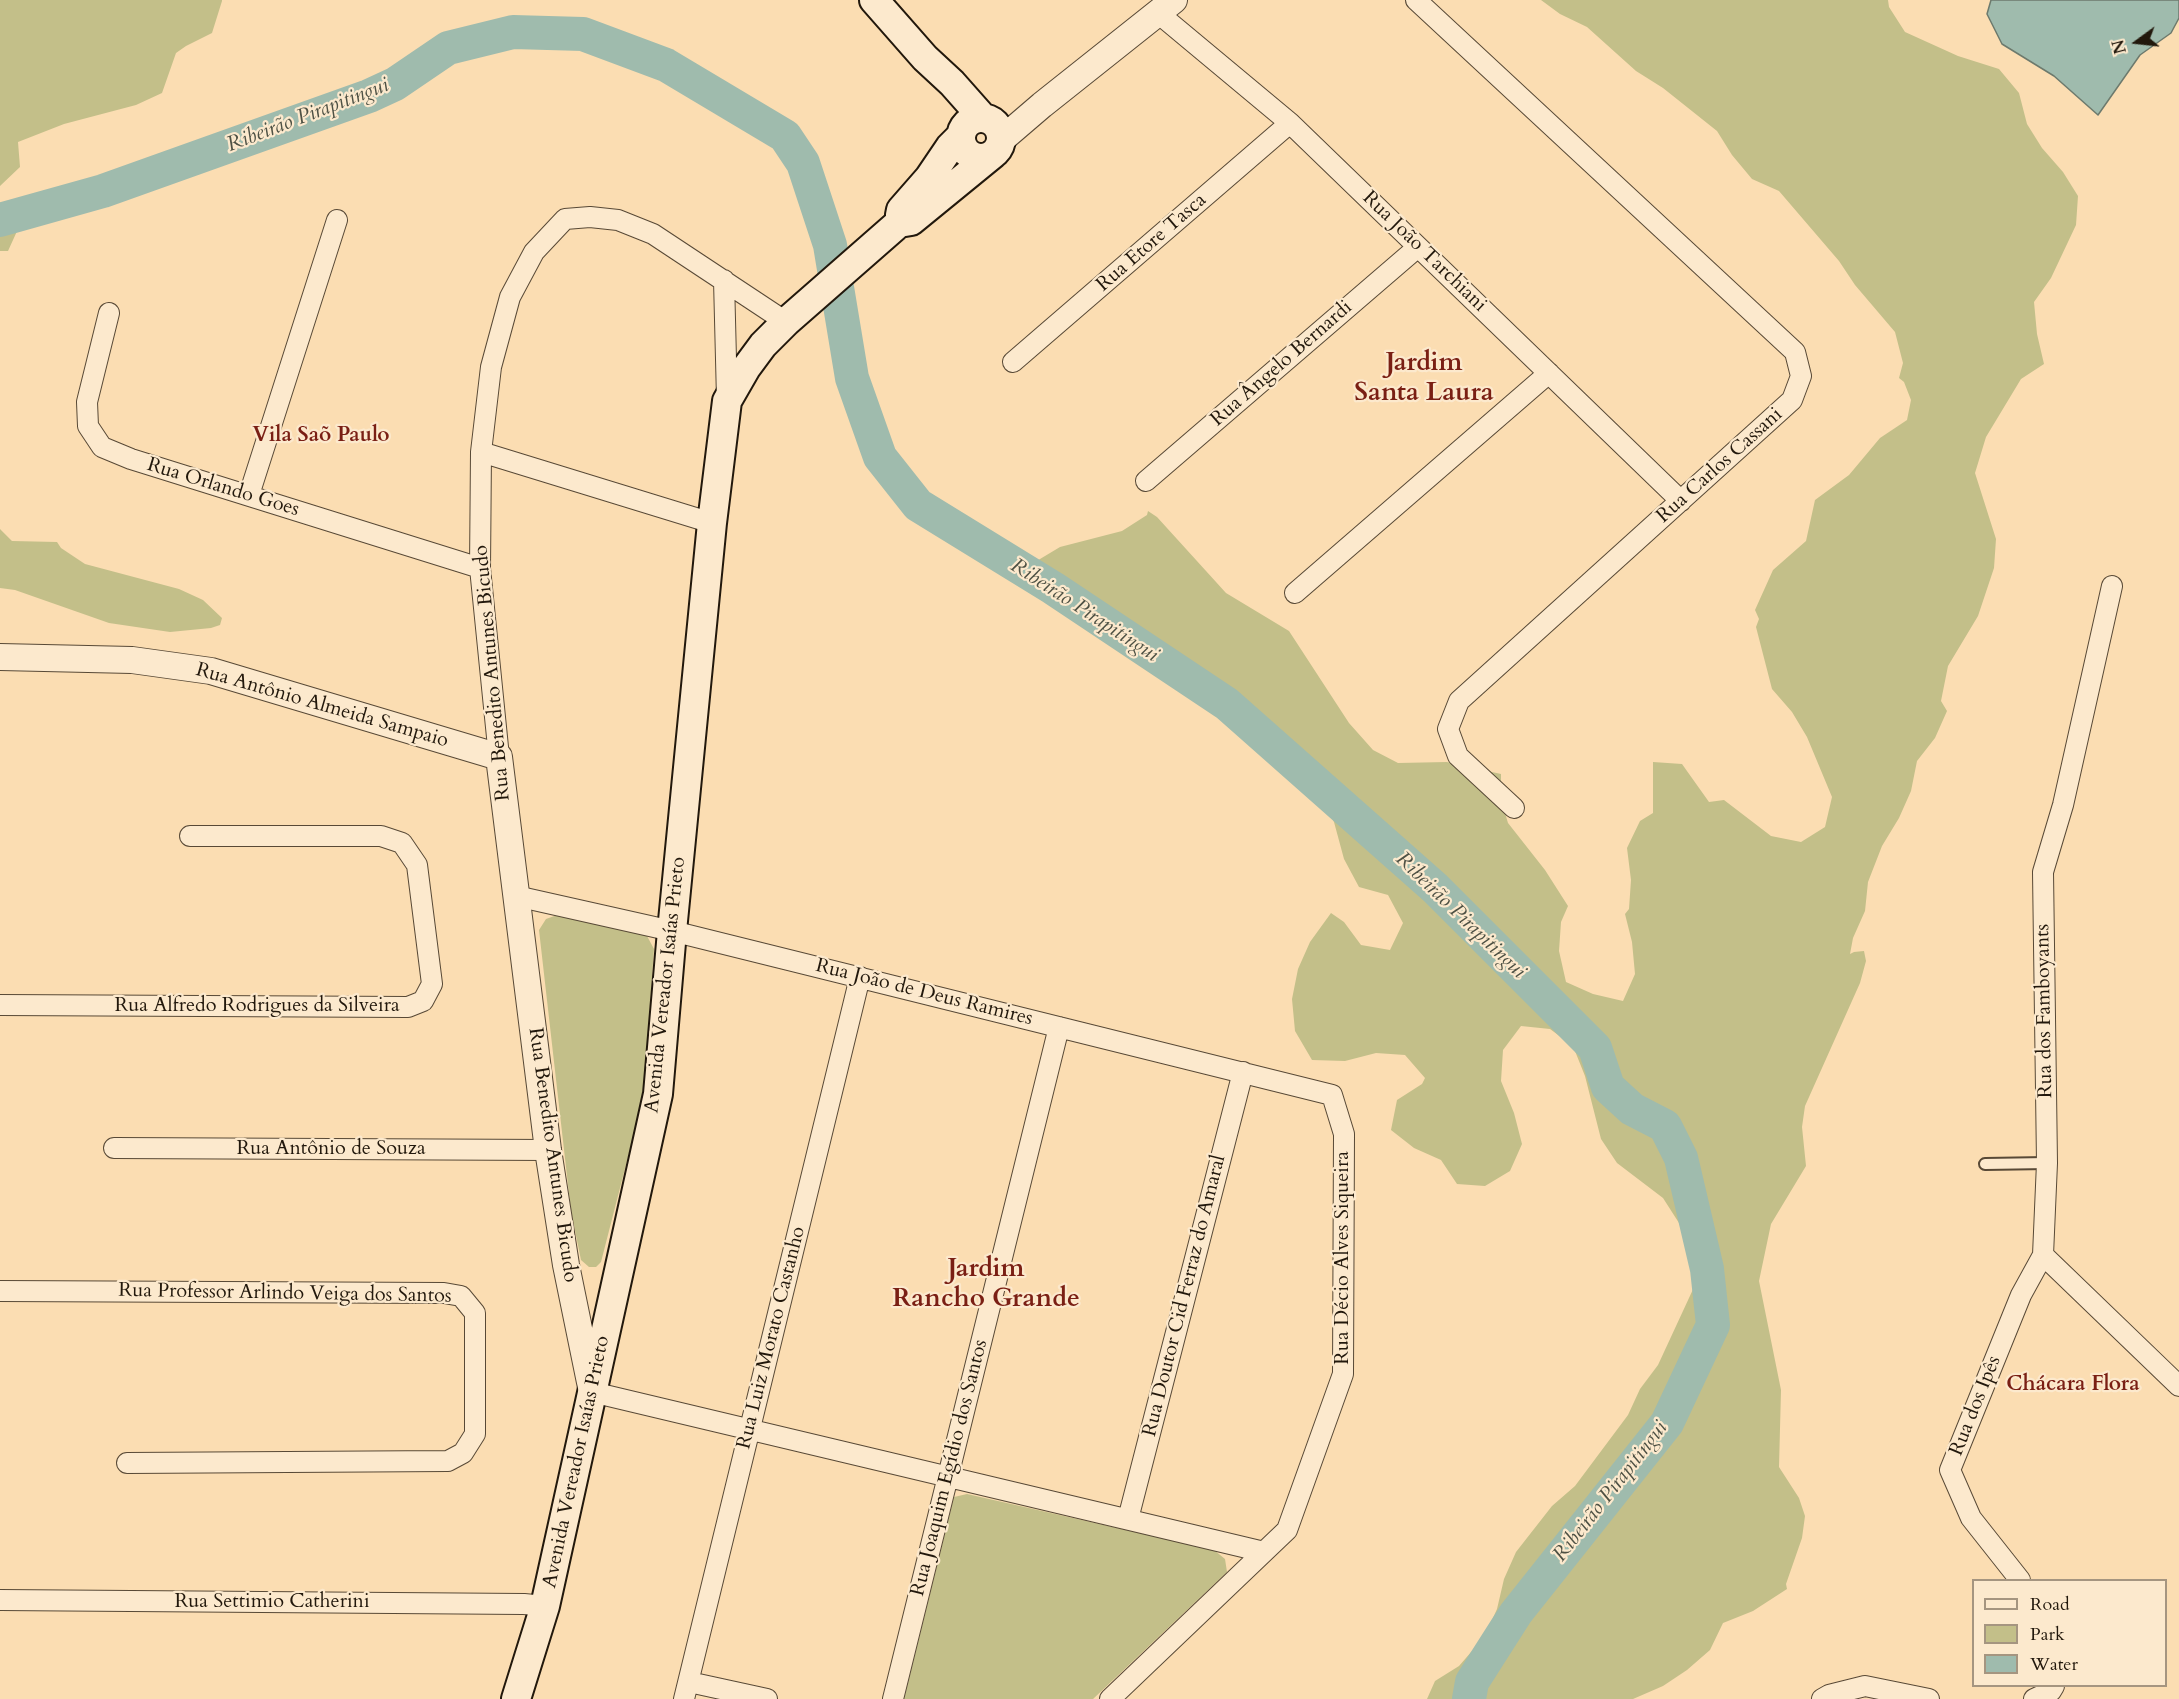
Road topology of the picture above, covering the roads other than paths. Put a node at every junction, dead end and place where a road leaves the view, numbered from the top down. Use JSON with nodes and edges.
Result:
{"nodes":[{"id":1,"x":874,"y":0,"type":"edge"},
{"id":2,"x":1416,"y":0,"type":"edge"},
{"id":3,"x":1166,"y":7,"type":"edge"},
{"id":4,"x":1290,"y":123,"type":"junction"},
{"id":5,"x":982,"y":134,"type":"junction"},
{"id":6,"x":337,"y":220,"type":"dead end"},
{"id":7,"x":1418,"y":247,"type":"junction"},
{"id":8,"x":724,"y":280,"type":"junction"},
{"id":9,"x":108,"y":313,"type":"dead end"},
{"id":10,"x":792,"y":316,"type":"junction"},
{"id":11,"x":1013,"y":362,"type":"dead end"},
{"id":12,"x":1549,"y":373,"type":"junction"},
{"id":13,"x":727,"y":401,"type":"junction"},
{"id":14,"x":481,"y":452,"type":"junction"},
{"id":15,"x":1146,"y":481,"type":"dead end"},
{"id":16,"x":249,"y":495,"type":"junction"},
{"id":17,"x":1681,"y":501,"type":"junction"},
{"id":18,"x":712,"y":523,"type":"junction"},
{"id":19,"x":480,"y":568,"type":"junction"},
{"id":20,"x":2112,"y":586,"type":"dead end"},
{"id":21,"x":1295,"y":593,"type":"dead end"},
{"id":22,"x":0,"y":657,"type":"edge"},
{"id":23,"x":499,"y":757,"type":"junction"},
{"id":24,"x":1514,"y":808,"type":"dead end"},
{"id":25,"x":190,"y":836,"type":"dead end"},
{"id":26,"x":516,"y":896,"type":"junction"},
{"id":27,"x":672,"y":931,"type":"junction"},
{"id":28,"x":860,"y":977,"type":"junction"},
{"id":29,"x":0,"y":1005,"type":"edge"},
{"id":30,"x":1059,"y":1027,"type":"junction"},
{"id":31,"x":1243,"y":1072,"type":"junction"},
{"id":32,"x":1332,"y":1095,"type":"joint"},
{"id":33,"x":114,"y":1148,"type":"dead end"},
{"id":34,"x":548,"y":1150,"type":"junction"},
{"id":35,"x":2047,"y":1163,"type":"junction"},
{"id":36,"x":1985,"y":1164,"type":"dead end"},
{"id":37,"x":2043,"y":1255,"type":"junction"},
{"id":38,"x":0,"y":1291,"type":"edge"},
{"id":39,"x":2179,"y":1386,"type":"edge"},
{"id":40,"x":592,"y":1392,"type":"junction"},
{"id":41,"x":750,"y":1429,"type":"junction"},
{"id":42,"x":127,"y":1463,"type":"dead end"},
{"id":43,"x":948,"y":1477,"type":"junction"},
{"id":44,"x":1128,"y":1520,"type":"junction"},
{"id":45,"x":1264,"y":1552,"type":"junction"},
{"id":46,"x":2018,"y":1579,"type":"edge"},
{"id":47,"x":0,"y":1600,"type":"edge"},
{"id":48,"x":545,"y":1606,"type":"junction"},
{"id":49,"x":2053,"y":1687,"type":"edge"},
{"id":50,"x":686,"y":1691,"type":"edge"},
{"id":51,"x":516,"y":1699,"type":"edge"},
{"id":52,"x":767,"y":1699,"type":"edge"},
{"id":53,"x":893,"y":1699,"type":"edge"},
{"id":54,"x":1110,"y":1699,"type":"edge"},
{"id":55,"x":1822,"y":1699,"type":"edge"},
{"id":56,"x":1929,"y":1699,"type":"edge"},
{"id":57,"x":2034,"y":1699,"type":"edge"}],
"edges":[{"from":1,"to":5,"type":"main road"},
{"from":2,"to":17,"type":"street","name":"Rua Carlos Cassani"},
{"from":3,"to":4,"type":"street","name":"Rua João Tarchiani"},
{"from":3,"to":5,"type":"street"},
{"from":4,"to":7,"type":"street","name":"Rua João Tarchiani"},
{"from":4,"to":11,"type":"street","name":"Rua Etore Tasca"},
{"from":5,"to":10,"type":"main road","name":"Avenida Vereador Isaías Prieto"},
{"from":6,"to":16,"type":"street"},
{"from":7,"to":12,"type":"street","name":"Rua João Tarchiani"},
{"from":7,"to":15,"type":"street","name":"Rua Ângelo Bernardi"},
{"from":8,"to":10,"type":"street","name":"Rua Benedito Antunes Bicudo"},
{"from":8,"to":13,"type":"street","name":"Avenida Vereador Isaías Prieto"},
{"from":8,"to":14,"type":"street","name":"Rua Benedito Antunes Bicudo"},
{"from":9,"to":16,"type":"street","name":"Rua Orlando Goes"},
{"from":10,"to":13,"type":"main road","name":"Avenida Vereador Isaías Prieto"},
{"from":12,"to":17,"type":"street","name":"Rua João Tarchiani"},
{"from":12,"to":21,"type":"street"},
{"from":13,"to":18,"type":"main road","name":"Avenida Vereador Isaías Prieto"},
{"from":14,"to":18,"type":"street"},
{"from":14,"to":19,"type":"street","name":"Rua Benedito Antunes Bicudo"},
{"from":16,"to":19,"type":"street","name":"Rua Orlando Goes"},
{"from":17,"to":24,"type":"street","name":"Rua Carlos Cassani"},
{"from":18,"to":27,"type":"main road","name":"Avenida Vereador Isaías Prieto"},
{"from":19,"to":23,"type":"street","name":"Rua Benedito Antunes Bicudo"},
{"from":20,"to":35,"type":"street","name":"Rua dos Famboyants"},
{"from":22,"to":23,"type":"street","name":"Rua Antônio Almeida Sampaio"},
{"from":23,"to":26,"type":"street","name":"Rua Benedito Antunes Bicudo"},
{"from":25,"to":29,"type":"street","name":"Rua Alfredo Rodrigues da Silveira"},
{"from":26,"to":27,"type":"street","name":"Rua João de Deus Ramires"},
{"from":26,"to":34,"type":"street","name":"Rua Benedito Antunes Bicudo"},
{"from":27,"to":28,"type":"street","name":"Rua João de Deus Ramires"},
{"from":27,"to":40,"type":"main road","name":"Avenida Vereador Isaías Prieto"},
{"from":28,"to":30,"type":"street","name":"Rua João de Deus Ramires"},
{"from":28,"to":41,"type":"street","name":"Rua Luiz Morato Castanho"},
{"from":30,"to":31,"type":"street","name":"Rua João de Deus Ramires"},
{"from":30,"to":43,"type":"street","name":"Rua Joaquim Egídio dos Santos"},
{"from":31,"to":32,"type":"street","name":"Rua João de Deus Ramires"},
{"from":31,"to":44,"type":"street","name":"Rua Doutor Cid Ferraz do Amaral"},
{"from":32,"to":45,"type":"street","name":"Rua Décio Alves Siqueira"},
{"from":33,"to":34,"type":"street","name":"Rua Antônio de Souza"},
{"from":34,"to":40,"type":"street","name":"Rua Benedito Antunes Bicudo"},
{"from":35,"to":36,"type":"lane"},
{"from":35,"to":37,"type":"street","name":"Rua dos Famboyants"},
{"from":37,"to":39,"type":"street"},
{"from":37,"to":46,"type":"street","name":"Rua dos Ipês"},
{"from":38,"to":42,"type":"street","name":"Rua Professor Arlindo Veiga dos Santos"},
{"from":40,"to":41,"type":"street"},
{"from":40,"to":48,"type":"main road","name":"Avenida Vereador Isaías Prieto"},
{"from":41,"to":43,"type":"street"},
{"from":41,"to":50,"type":"street","name":"Rua Luiz Morato Castanho"},
{"from":43,"to":44,"type":"street"},
{"from":43,"to":53,"type":"street","name":"Rua Joaquim Egídio dos Santos"},
{"from":44,"to":45,"type":"street"},
{"from":45,"to":54,"type":"street","name":"Rua Décio Alves Siqueira"},
{"from":47,"to":48,"type":"street","name":"Rua Settimio Catherini"},
{"from":48,"to":51,"type":"main road","name":"Avenida Vereador Isaías Prieto"},
{"from":49,"to":57,"type":"street"},
{"from":50,"to":52,"type":"street"},
{"from":55,"to":56,"type":"street"}]}
